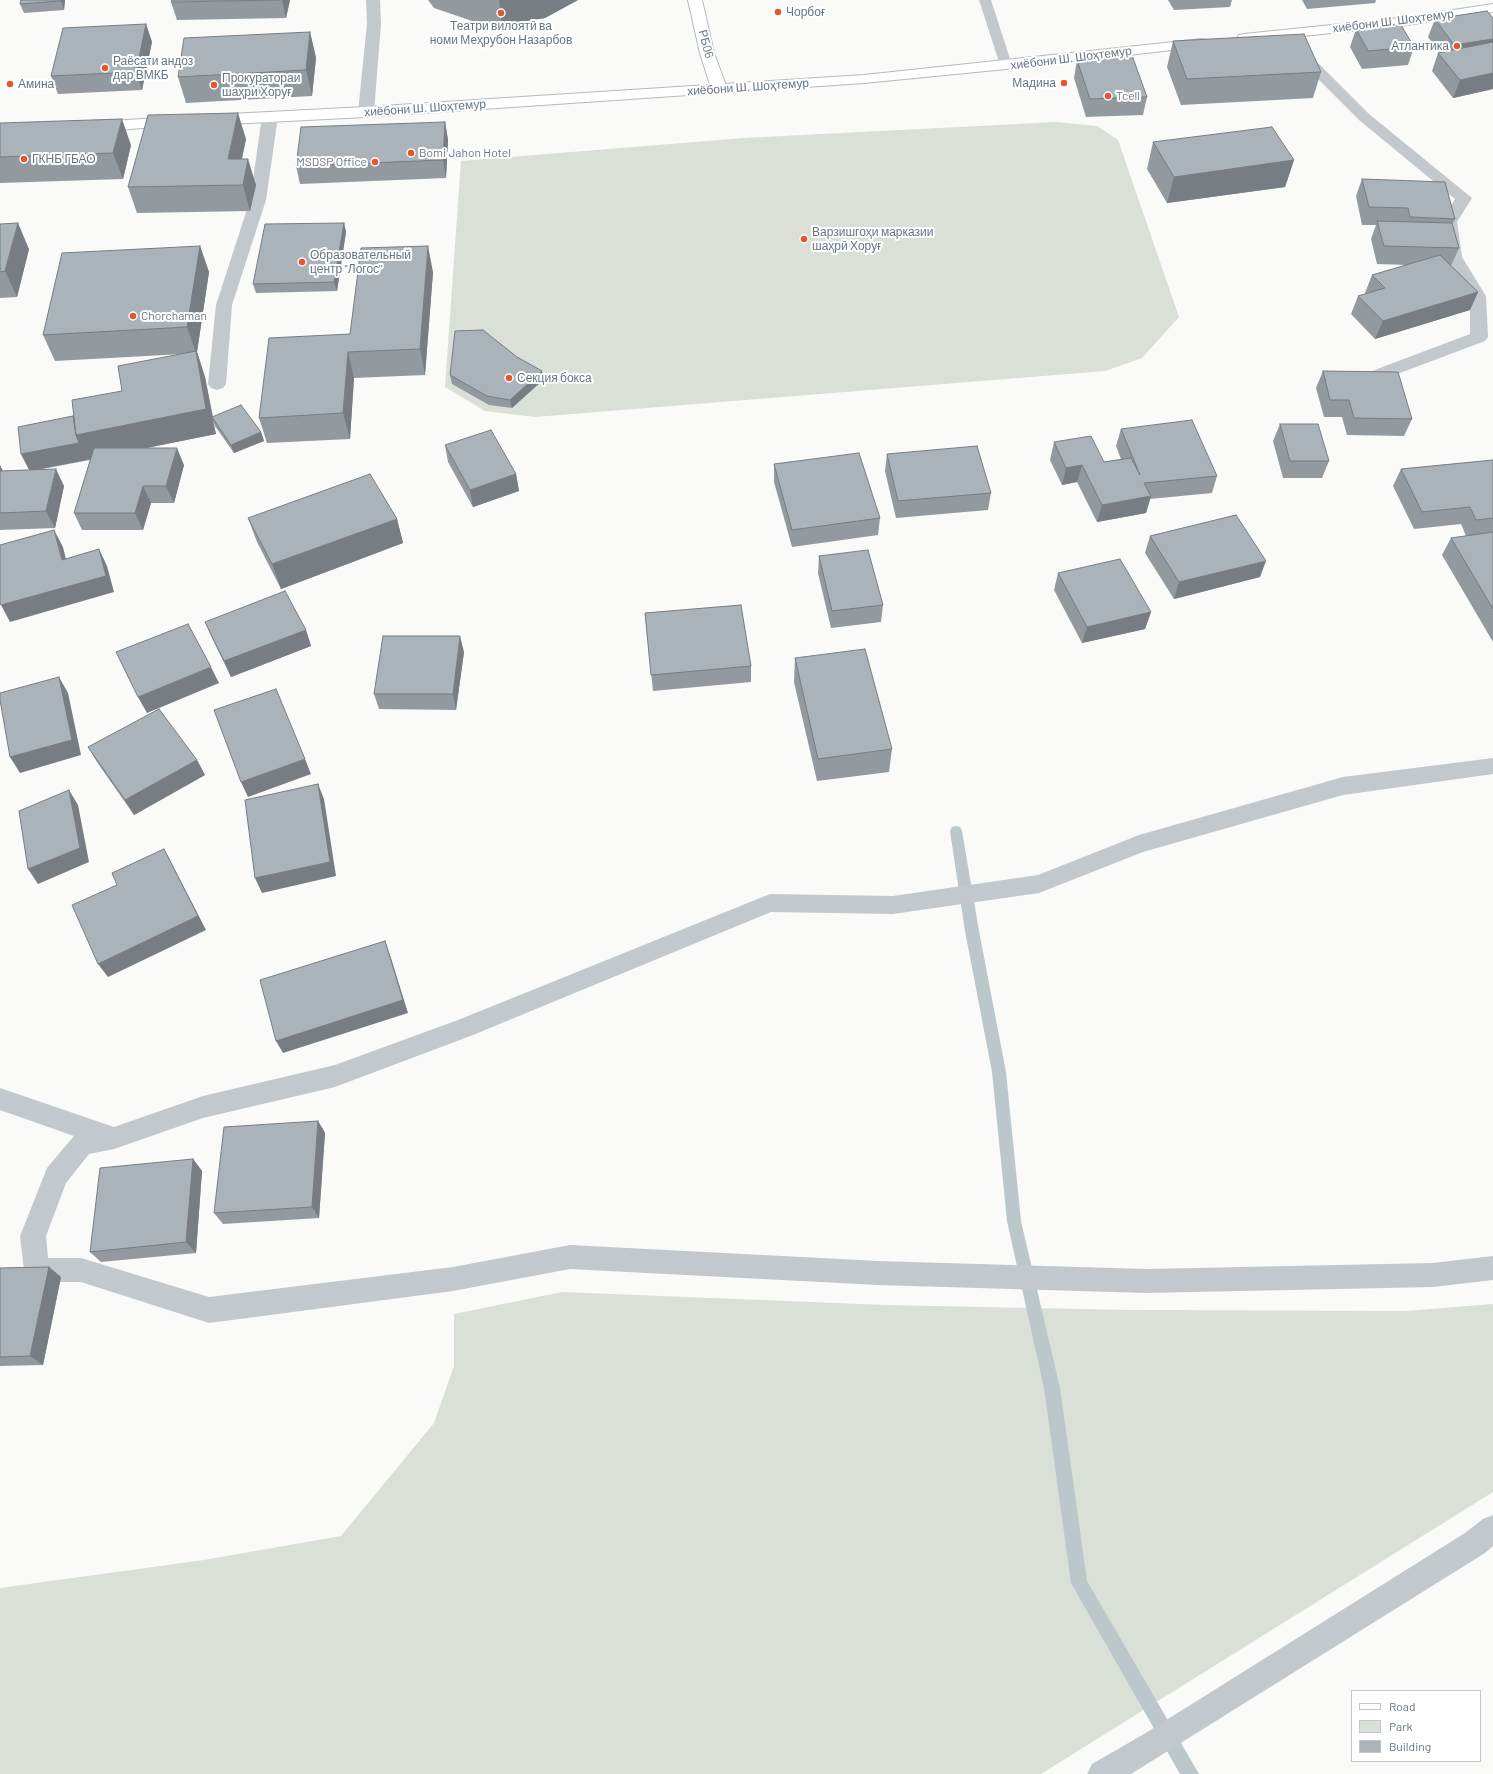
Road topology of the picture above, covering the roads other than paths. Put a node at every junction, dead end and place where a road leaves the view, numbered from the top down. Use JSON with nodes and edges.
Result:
{"nodes":[{"id":1,"x":373,"y":0,"type":"edge"},
{"id":2,"x":695,"y":0,"type":"edge"},
{"id":3,"x":985,"y":0,"type":"edge"},
{"id":4,"x":1493,"y":8,"type":"edge"},
{"id":5,"x":1282,"y":34,"type":"junction"},
{"id":6,"x":1229,"y":40,"type":"edge"},
{"id":7,"x":1213,"y":42,"type":"edge"},
{"id":8,"x":1006,"y":66,"type":"junction"},
{"id":9,"x":719,"y":88,"type":"junction"},
{"id":10,"x":366,"y":112,"type":"junction"},
{"id":11,"x":270,"y":117,"type":"junction"},
{"id":12,"x":79,"y":127,"type":"edge"},
{"id":13,"x":1362,"y":381,"type":"edge"},
{"id":14,"x":217,"y":384,"type":"dead end"},
{"id":15,"x":1493,"y":766,"type":"edge"},
{"id":16,"x":0,"y":1099,"type":"edge"},
{"id":17,"x":114,"y":1138,"type":"junction"},
{"id":18,"x":1493,"y":1268,"type":"edge"},
{"id":19,"x":1493,"y":1529,"type":"edge"},
{"id":20,"x":1102,"y":1774,"type":"edge"}],
"edges":[{"from":1,"to":10,"type":"street"},
{"from":2,"to":9,"type":"main road","name":"РБ06","number":"РБ06"},
{"from":3,"to":8,"type":"lane"},
{"from":4,"to":5,"type":"main road","name":"хиёбони Ш. Шоҳтемур"},
{"from":5,"to":6,"type":"main road","name":"хиёбони Ш. Шоҳтемур"},
{"from":5,"to":13,"type":"street"},
{"from":7,"to":8,"type":"main road","name":"хиёбони Ш. Шоҳтемур"},
{"from":8,"to":9,"type":"main road","name":"хиёбони Ш. Шоҳтемур"},
{"from":9,"to":10,"type":"main road","name":"хиёбони Ш. Шоҳтемур"},
{"from":10,"to":11,"type":"main road","name":"хиёбони Ш. Шоҳтемур"},
{"from":11,"to":12,"type":"main road","name":"хиёбони Ш. Шоҳтемур"},
{"from":11,"to":14,"type":"street"},
{"from":15,"to":17,"type":"street"},
{"from":16,"to":17,"type":"street"},
{"from":17,"to":18,"type":"street"},
{"from":19,"to":20,"type":"street"}]}
